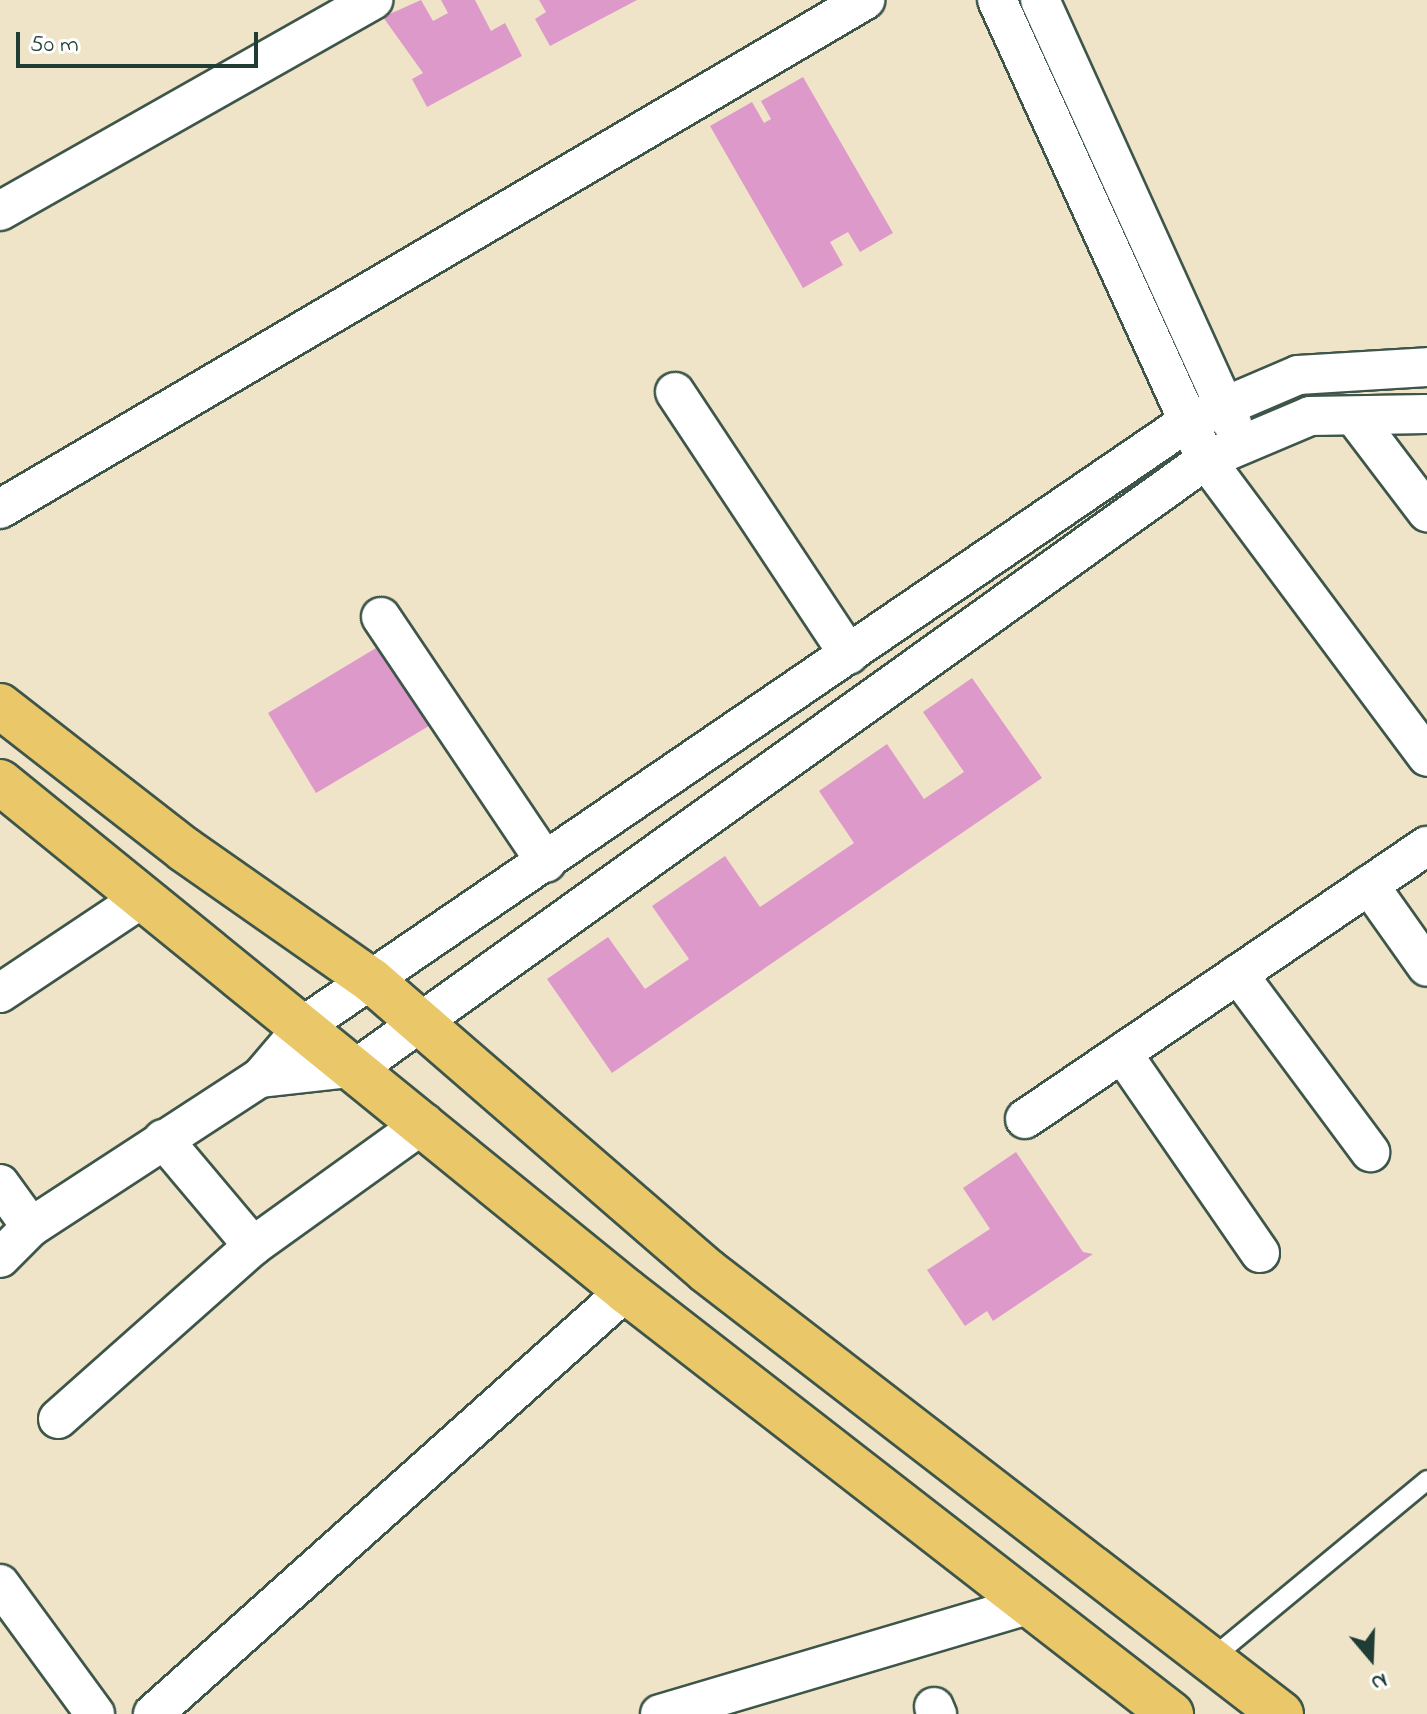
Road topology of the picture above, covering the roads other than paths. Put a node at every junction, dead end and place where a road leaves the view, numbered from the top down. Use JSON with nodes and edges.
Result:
{"nodes":[{"id":1,"x":373,"y":0,"type":"edge"},
{"id":2,"x":865,"y":0,"type":"edge"},
{"id":3,"x":997,"y":0,"type":"edge"},
{"id":4,"x":1040,"y":0,"type":"edge"},
{"id":5,"x":0,"y":211,"type":"edge"},
{"id":6,"x":1427,"y":367,"type":"edge"},
{"id":7,"x":675,"y":392,"type":"dead end"},
{"id":8,"x":1221,"y":403,"type":"junction"},
{"id":9,"x":1427,"y":414,"type":"edge"},
{"id":10,"x":1354,"y":416,"type":"junction"},
{"id":11,"x":1186,"y":423,"type":"junction"},
{"id":12,"x":1241,"y":441,"type":"junction"},
{"id":13,"x":1206,"y":460,"type":"junction"},
{"id":14,"x":0,"y":509,"type":"edge"},
{"id":15,"x":1427,"y":512,"type":"edge"},
{"id":16,"x":381,"y":617,"type":"dead end"},
{"id":17,"x":849,"y":655,"type":"junction"},
{"id":18,"x":0,"y":706,"type":"edge"},
{"id":19,"x":1427,"y":757,"type":"edge"},
{"id":20,"x":0,"y":782,"type":"edge"},
{"id":21,"x":1427,"y":846,"type":"edge"},
{"id":22,"x":546,"y":863,"type":"junction"},
{"id":23,"x":1369,"y":885,"type":"junction"},
{"id":24,"x":144,"y":897,"type":"junction"},
{"id":25,"x":1427,"y":967,"type":"edge"},
{"id":26,"x":1238,"y":974,"type":"junction"},
{"id":27,"x":371,"y":980,"type":"junction"},
{"id":28,"x":0,"y":993,"type":"edge"},
{"id":29,"x":422,"y":1022,"type":"junction"},
{"id":30,"x":306,"y":1024,"type":"junction"},
{"id":31,"x":1122,"y":1053,"type":"junction"},
{"id":32,"x":358,"y":1067,"type":"junction"},
{"id":33,"x":260,"y":1078,"type":"junction"},
{"id":34,"x":1025,"y":1119,"type":"dead end"},
{"id":35,"x":424,"y":1123,"type":"junction"},
{"id":36,"x":163,"y":1139,"type":"junction"},
{"id":37,"x":1370,"y":1152,"type":"dead end"},
{"id":38,"x":0,"y":1184,"type":"edge"},
{"id":39,"x":31,"y":1227,"type":"junction"},
{"id":40,"x":253,"y":1246,"type":"junction"},
{"id":41,"x":1260,"y":1253,"type":"dead end"},
{"id":42,"x":0,"y":1258,"type":"edge"},
{"id":43,"x":626,"y":1291,"type":"junction"},
{"id":44,"x":58,"y":1419,"type":"dead end"},
{"id":45,"x":1427,"y":1480,"type":"edge"},
{"id":46,"x":0,"y":1584,"type":"edge"},
{"id":47,"x":1032,"y":1604,"type":"junction"},
{"id":48,"x":1211,"y":1659,"type":"junction"},
{"id":49,"x":95,"y":1714,"type":"edge"},
{"id":50,"x":153,"y":1714,"type":"edge"},
{"id":51,"x":660,"y":1714,"type":"edge"},
{"id":52,"x":1171,"y":1714,"type":"edge"},
{"id":53,"x":1279,"y":1714,"type":"edge"}],
"edges":[{"from":1,"to":5,"type":"street"},
{"from":2,"to":14,"type":"street"},
{"from":3,"to":11,"type":"street"},
{"from":4,"to":8,"type":"street"},
{"from":6,"to":8,"type":"street"},
{"from":7,"to":17,"type":"street"},
{"from":8,"to":11,"type":"street"},
{"from":8,"to":12,"type":"street"},
{"from":9,"to":10,"type":"street"},
{"from":10,"to":12,"type":"street"},
{"from":10,"to":15,"type":"street"},
{"from":11,"to":13,"type":"street"},
{"from":11,"to":17,"type":"street"},
{"from":12,"to":13,"type":"street"},
{"from":13,"to":19,"type":"street"},
{"from":13,"to":29,"type":"street"},
{"from":16,"to":22,"type":"street"},
{"from":17,"to":22,"type":"street"},
{"from":18,"to":27,"type":"highway"},
{"from":20,"to":24,"type":"highway"},
{"from":21,"to":23,"type":"street"},
{"from":22,"to":27,"type":"street"},
{"from":23,"to":25,"type":"street"},
{"from":23,"to":26,"type":"street"},
{"from":24,"to":28,"type":"street"},
{"from":24,"to":30,"type":"highway"},
{"from":26,"to":31,"type":"street"},
{"from":26,"to":37,"type":"street"},
{"from":27,"to":29,"type":"highway"},
{"from":27,"to":30,"type":"street"},
{"from":29,"to":32,"type":"street"},
{"from":29,"to":48,"type":"highway"},
{"from":30,"to":32,"type":"highway"},
{"from":30,"to":33,"type":"street"},
{"from":31,"to":34,"type":"street"},
{"from":31,"to":41,"type":"street"},
{"from":32,"to":33,"type":"street"},
{"from":32,"to":35,"type":"highway"},
{"from":33,"to":36,"type":"street"},
{"from":35,"to":40,"type":"street"},
{"from":35,"to":43,"type":"highway"},
{"from":36,"to":39,"type":"street"},
{"from":36,"to":40,"type":"street"},
{"from":38,"to":39,"type":"street"},
{"from":39,"to":42,"type":"street"},
{"from":40,"to":44,"type":"street"},
{"from":43,"to":47,"type":"highway"},
{"from":43,"to":50,"type":"street"},
{"from":45,"to":48,"type":"lane"},
{"from":46,"to":49,"type":"street"},
{"from":47,"to":51,"type":"street"},
{"from":47,"to":52,"type":"highway"},
{"from":48,"to":53,"type":"highway"}]}
